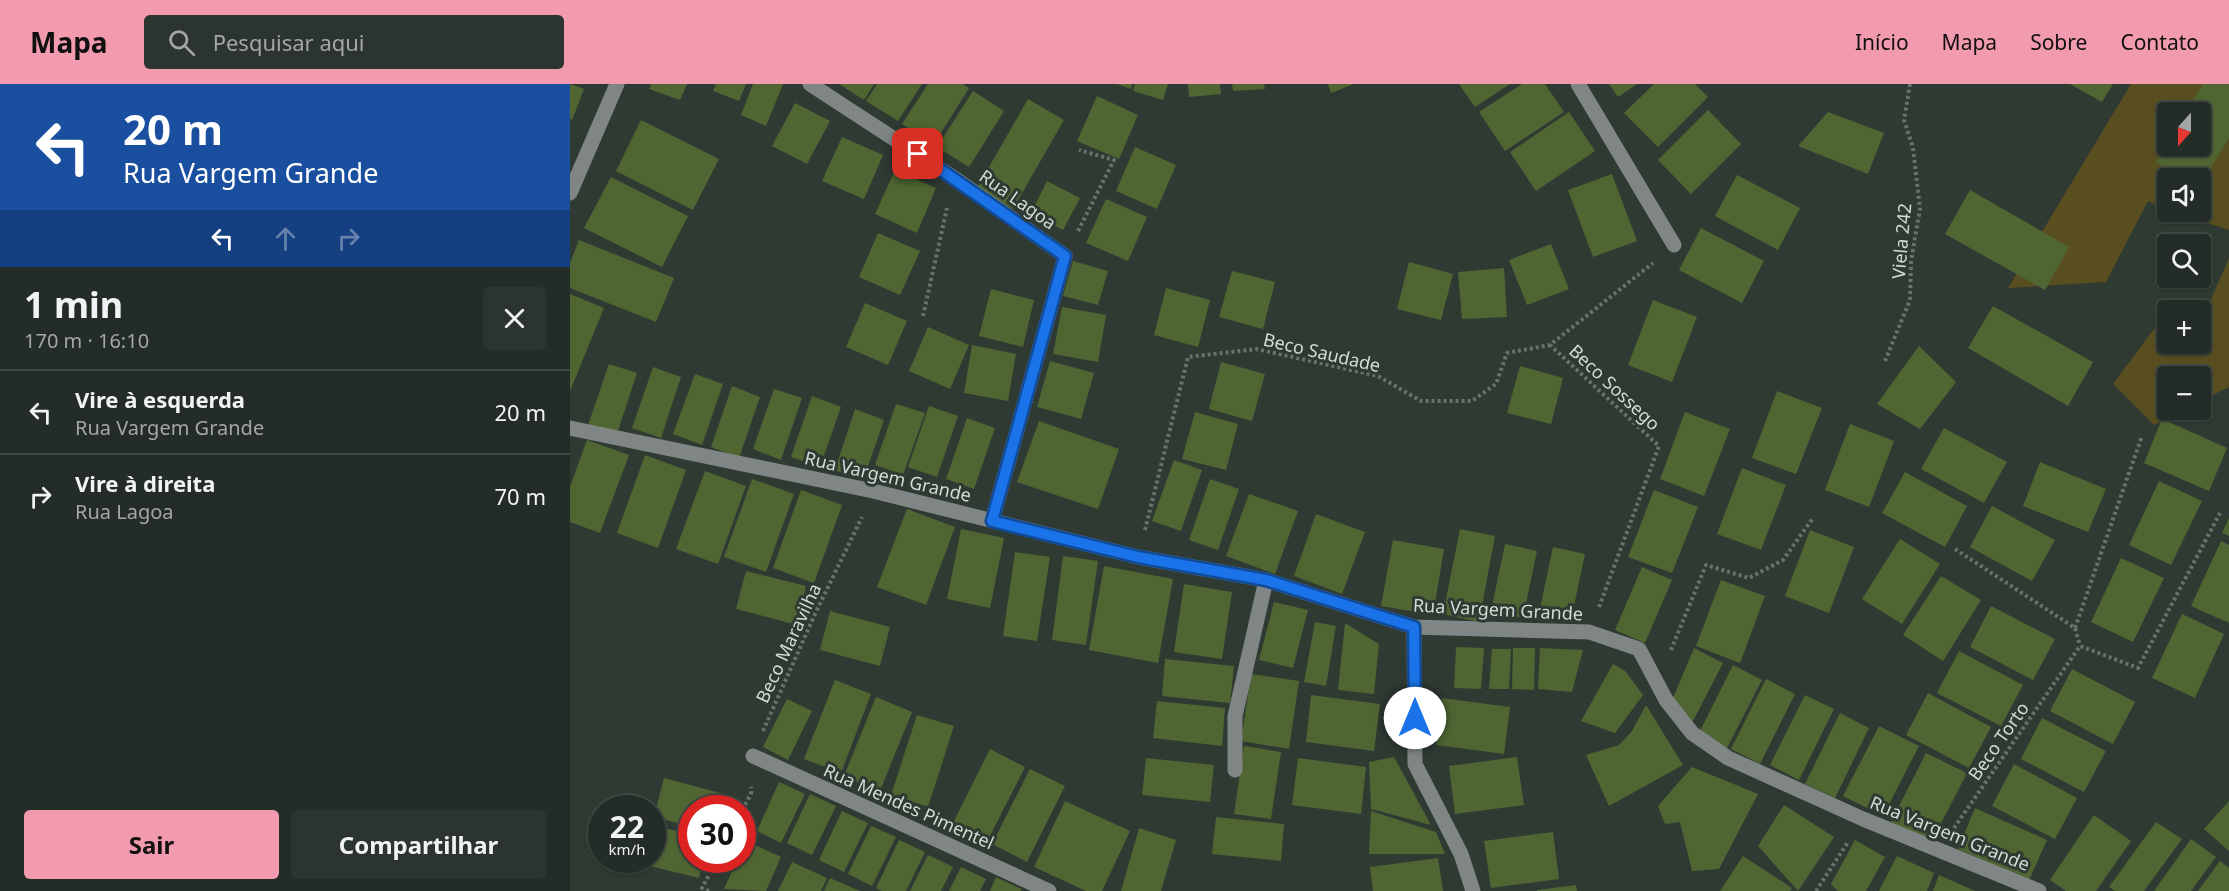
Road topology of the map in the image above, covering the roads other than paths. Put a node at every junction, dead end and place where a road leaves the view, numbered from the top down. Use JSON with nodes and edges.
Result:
{"nodes":[{"id":1,"x":617,"y":84,"type":"edge"},
{"id":2,"x":810,"y":84,"type":"edge"},
{"id":3,"x":1578,"y":84,"type":"edge"},
{"id":4,"x":570,"y":193,"type":"edge"},
{"id":5,"x":1674,"y":245,"type":"road end"},
{"id":6,"x":570,"y":428,"type":"edge"},
{"id":7,"x":992,"y":521,"type":"junction"},
{"id":8,"x":1266,"y":580,"type":"junction"},
{"id":9,"x":1414,"y":627,"type":"junction"},
{"id":10,"x":753,"y":756,"type":"road end"},
{"id":11,"x":1235,"y":770,"type":"dead end"},
{"id":12,"x":1049,"y":891,"type":"edge"},
{"id":13,"x":1473,"y":891,"type":"edge"},
{"id":14,"x":2039,"y":891,"type":"edge"}],
"edges":[{"from":1,"to":4,"type":"street"},
{"from":2,"to":7,"type":"street","name":"Rua Lagoa"},
{"from":3,"to":5,"type":"street"},
{"from":6,"to":7,"type":"street","name":"Rua Vargem Grande"},
{"from":7,"to":8,"type":"street","name":"Rua Vargem Grande"},
{"from":8,"to":9,"type":"street","name":"Rua Vargem Grande"},
{"from":8,"to":11,"type":"street"},
{"from":9,"to":13,"type":"street"},
{"from":9,"to":14,"type":"street","name":"Rua Vargem Grande"},
{"from":10,"to":12,"type":"street","name":"Rua Mendes Pimentel"}]}
